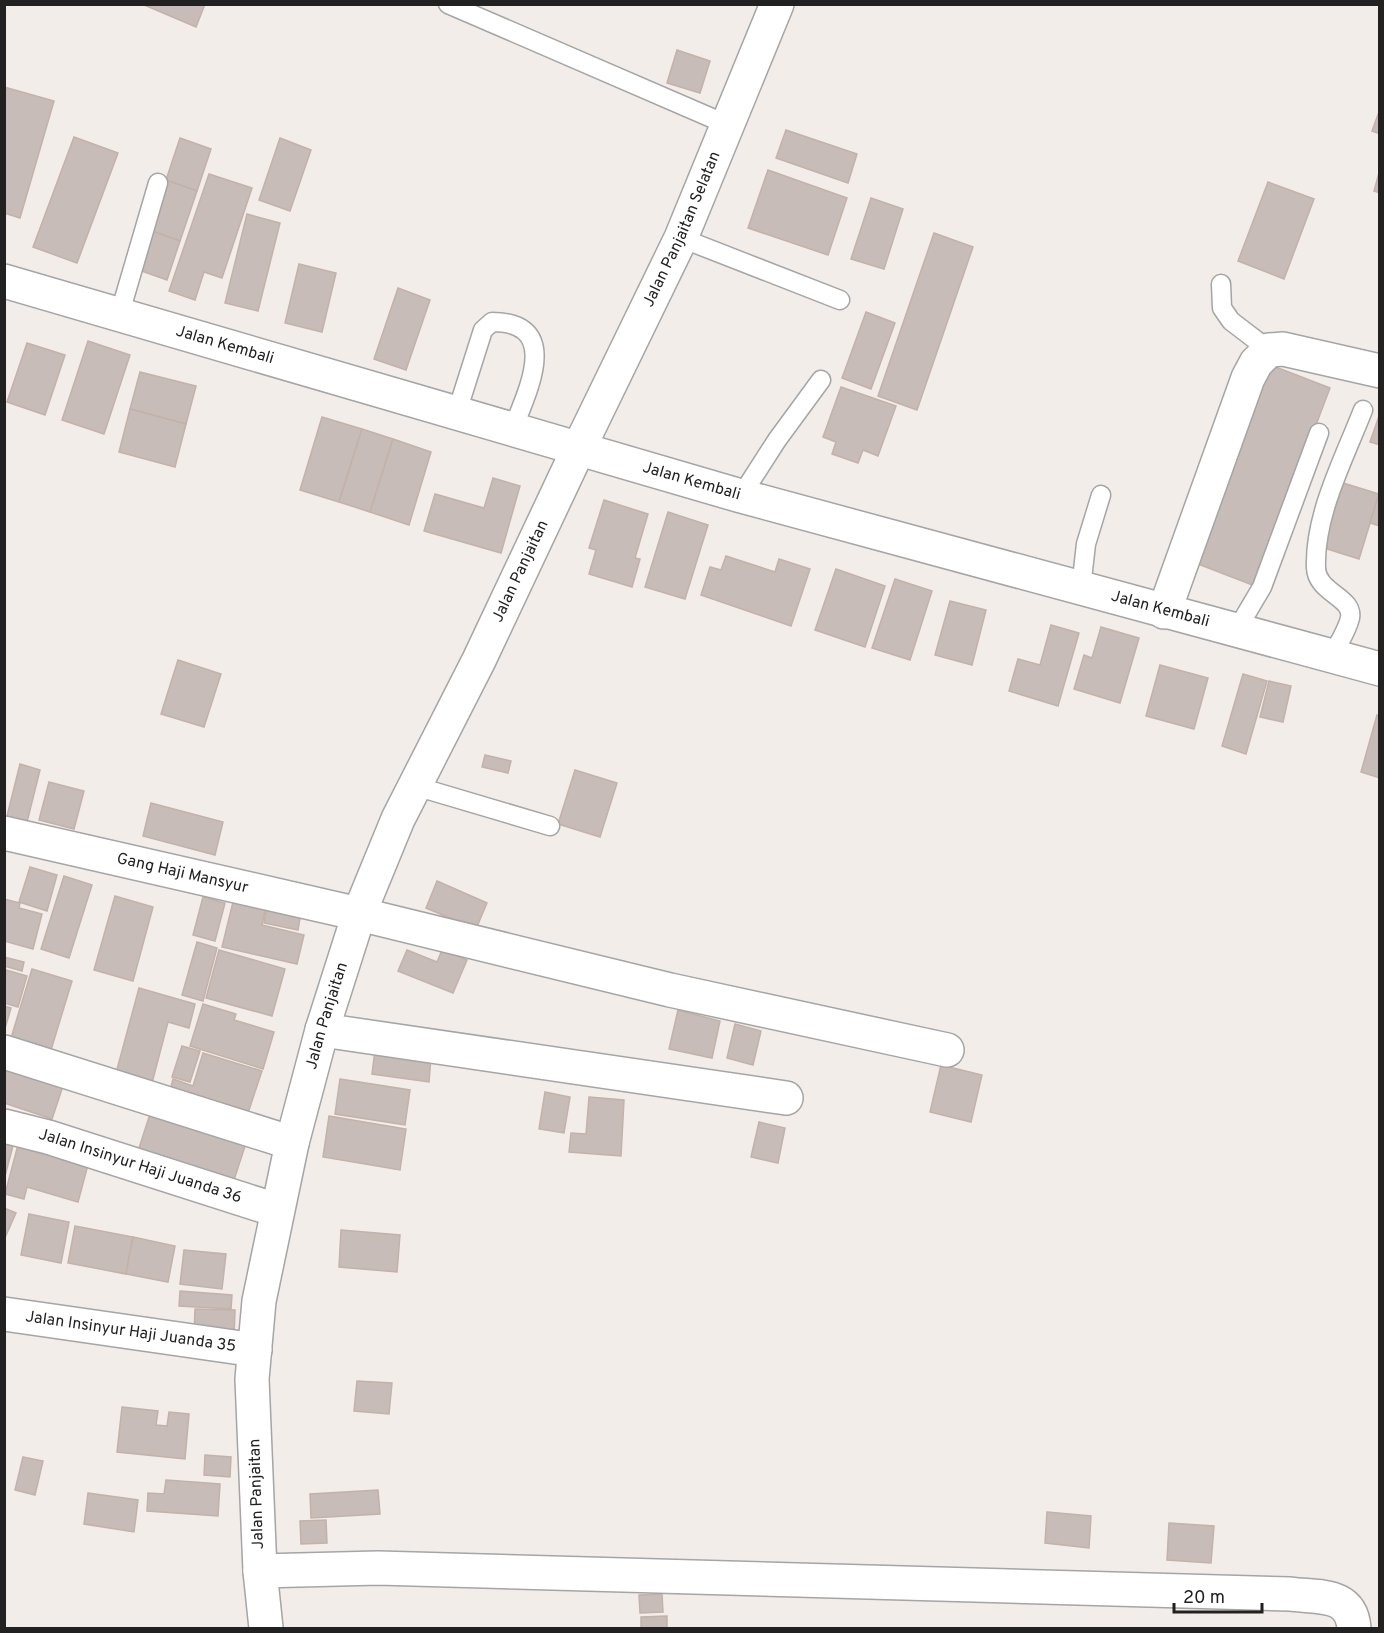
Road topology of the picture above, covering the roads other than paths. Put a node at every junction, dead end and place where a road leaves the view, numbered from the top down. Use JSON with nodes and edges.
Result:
{"nodes":[{"id":1,"x":448,"y":4,"type":"edge"},
{"id":2,"x":777,"y":4,"type":"edge"},
{"id":3,"x":728,"y":125,"type":"junction"},
{"id":4,"x":158,"y":183,"type":"dead end"},
{"id":5,"x":681,"y":238,"type":"junction"},
{"id":6,"x":4,"y":281,"type":"edge"},
{"id":7,"x":1221,"y":284,"type":"dead end"},
{"id":8,"x":840,"y":300,"type":"dead end"},
{"id":9,"x":119,"y":316,"type":"junction"},
{"id":10,"x":1269,"y":350,"type":"junction"},
{"id":11,"x":1380,"y":371,"type":"edge"},
{"id":12,"x":821,"y":380,"type":"dead end"},
{"id":13,"x":1363,"y":410,"type":"dead end"},
{"id":14,"x":456,"y":415,"type":"junction"},
{"id":15,"x":512,"y":431,"type":"junction"},
{"id":16,"x":1319,"y":433,"type":"dead end"},
{"id":17,"x":578,"y":450,"type":"junction"},
{"id":18,"x":1101,"y":495,"type":"dead end"},
{"id":19,"x":741,"y":496,"type":"junction"},
{"id":20,"x":1081,"y":588,"type":"junction"},
{"id":21,"x":1164,"y":612,"type":"junction"},
{"id":22,"x":1236,"y":631,"type":"junction"},
{"id":23,"x":1332,"y":656,"type":"junction"},
{"id":24,"x":1380,"y":669,"type":"edge"},
{"id":25,"x":415,"y":786,"type":"junction"},
{"id":26,"x":550,"y":826,"type":"dead end"},
{"id":27,"x":4,"y":833,"type":"edge"},
{"id":28,"x":359,"y":914,"type":"junction"},
{"id":29,"x":322,"y":1030,"type":"junction"},
{"id":30,"x":947,"y":1050,"type":"dead end"},
{"id":31,"x":4,"y":1052,"type":"edge"},
{"id":32,"x":786,"y":1098,"type":"dead end"},
{"id":33,"x":4,"y":1126,"type":"edge"},
{"id":34,"x":292,"y":1143,"type":"junction"},
{"id":35,"x":276,"y":1210,"type":"junction"},
{"id":36,"x":4,"y":1314,"type":"edge"},
{"id":37,"x":255,"y":1350,"type":"junction"},
{"id":38,"x":260,"y":1571,"type":"junction"},
{"id":39,"x":266,"y":1629,"type":"edge"},
{"id":40,"x":1354,"y":1629,"type":"edge"}],
"edges":[{"from":1,"to":3,"type":"lane"},
{"from":2,"to":3,"type":"street","name":"Jalan Panjaitan Selatan"},
{"from":3,"to":5,"type":"street","name":"Jalan Panjaitan Selatan"},
{"from":4,"to":9,"type":"lane"},
{"from":5,"to":8,"type":"lane"},
{"from":5,"to":17,"type":"street","name":"Jalan Panjaitan Selatan"},
{"from":6,"to":9,"type":"street","name":"Jalan Kembali"},
{"from":7,"to":10,"type":"lane"},
{"from":9,"to":14,"type":"street","name":"Jalan Kembali"},
{"from":10,"to":11,"type":"street"},
{"from":10,"to":21,"type":"street"},
{"from":12,"to":19,"type":"lane"},
{"from":13,"to":23,"type":"lane"},
{"from":14,"to":15,"type":"street","name":"Jalan Kembali"},
{"from":14,"to":15,"type":"lane"},
{"from":15,"to":17,"type":"street","name":"Jalan Kembali"},
{"from":16,"to":22,"type":"lane"},
{"from":17,"to":19,"type":"street","name":"Jalan Kembali"},
{"from":17,"to":25,"type":"street","name":"Jalan Panjaitan"},
{"from":18,"to":20,"type":"lane"},
{"from":19,"to":20,"type":"street","name":"Jalan Kembali"},
{"from":20,"to":21,"type":"street","name":"Jalan Kembali"},
{"from":21,"to":22,"type":"street","name":"Jalan Kembali"},
{"from":22,"to":23,"type":"street","name":"Jalan Kembali"},
{"from":23,"to":24,"type":"street","name":"Jalan Kembali"},
{"from":25,"to":26,"type":"lane"},
{"from":25,"to":28,"type":"street","name":"Jalan Panjaitan"},
{"from":27,"to":28,"type":"street","name":"Gang Haji Mansyur"},
{"from":28,"to":29,"type":"street","name":"Jalan Panjaitan"},
{"from":28,"to":30,"type":"street","name":"Gang Haji Mansyur"},
{"from":29,"to":32,"type":"street"},
{"from":29,"to":34,"type":"street","name":"Jalan Panjaitan"},
{"from":31,"to":34,"type":"street"},
{"from":33,"to":35,"type":"street","name":"Jalan Insinyur Haji Juanda 36"},
{"from":34,"to":35,"type":"street","name":"Jalan Panjaitan"},
{"from":35,"to":37,"type":"street","name":"Jalan Panjaitan"},
{"from":36,"to":37,"type":"street","name":"Jalan Insinyur Haji Juanda 35"},
{"from":37,"to":38,"type":"street","name":"Jalan Panjaitan"},
{"from":38,"to":39,"type":"street","name":"Jalan Panjaitan"},
{"from":38,"to":40,"type":"street"}]}
